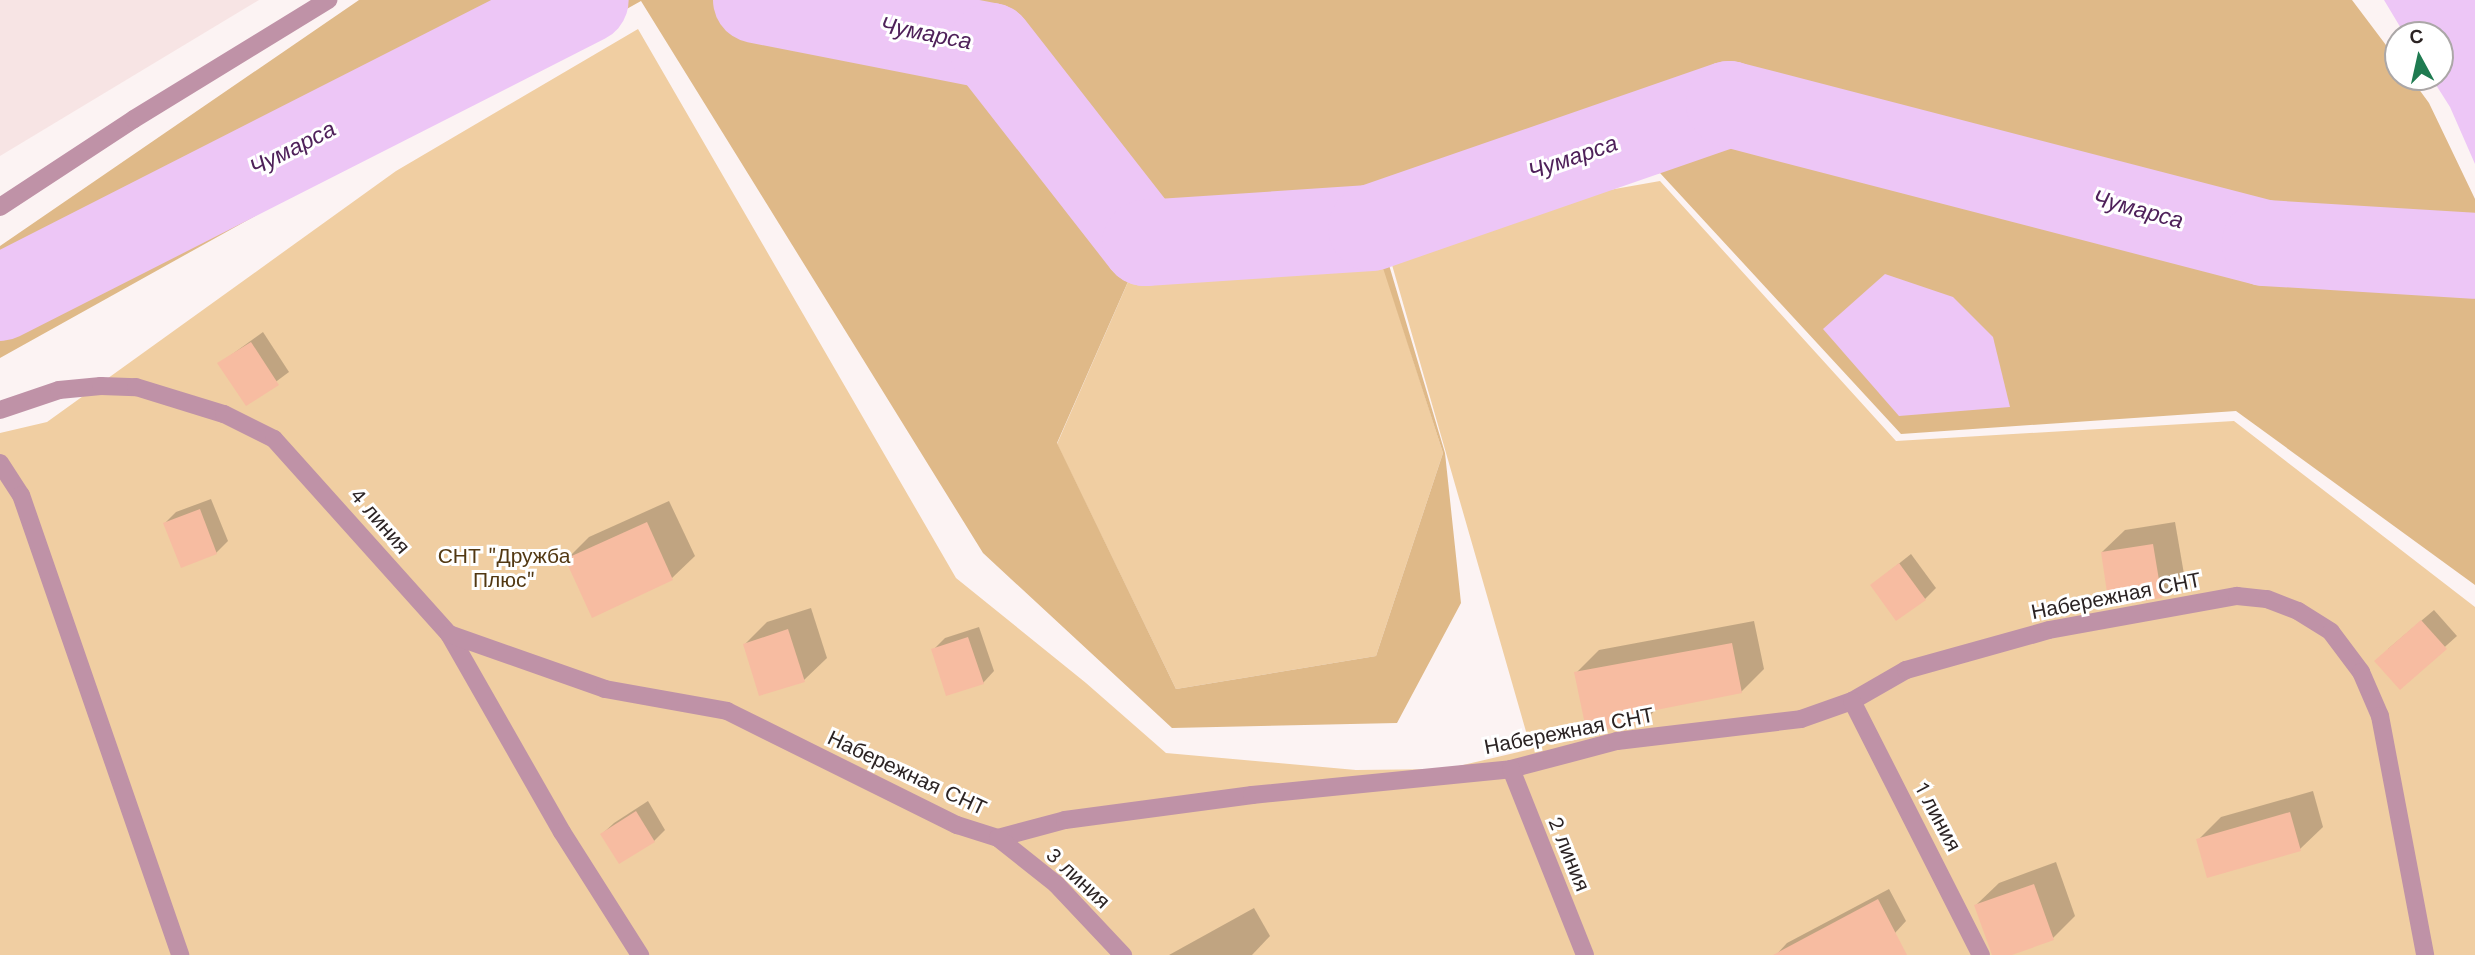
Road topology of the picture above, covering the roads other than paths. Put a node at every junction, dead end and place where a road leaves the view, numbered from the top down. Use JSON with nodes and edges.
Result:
{"nodes":[{"id":1,"x":328,"y":0,"type":"edge"},
{"id":2,"x":0,"y":207,"type":"edge"},
{"id":3,"x":0,"y":410,"type":"edge"},
{"id":4,"x":0,"y":463,"type":"edge"},
{"id":5,"x":449,"y":634,"type":"junction"},
{"id":6,"x":1852,"y":701,"type":"junction"},
{"id":7,"x":1511,"y":769,"type":"junction"},
{"id":8,"x":998,"y":838,"type":"junction"},
{"id":9,"x":180,"y":955,"type":"edge"},
{"id":10,"x":640,"y":955,"type":"edge"},
{"id":11,"x":1123,"y":955,"type":"edge"},
{"id":12,"x":1585,"y":955,"type":"edge"},
{"id":13,"x":1981,"y":955,"type":"edge"},
{"id":14,"x":2425,"y":955,"type":"edge"}],
"edges":[{"from":1,"to":2,"type":"lane"},
{"from":3,"to":5,"type":"lane","name":"4 линия"},
{"from":4,"to":9,"type":"lane"},
{"from":5,"to":8,"type":"lane","name":"Набережная СНТ"},
{"from":5,"to":10,"type":"lane","name":"4 линия"},
{"from":6,"to":7,"type":"lane","name":"Набережная СНТ"},
{"from":6,"to":13,"type":"lane","name":"1 линия"},
{"from":6,"to":14,"type":"lane","name":"Набережная СНТ"},
{"from":7,"to":8,"type":"lane","name":"Набережная СНТ"},
{"from":7,"to":12,"type":"lane","name":"2 линия"},
{"from":8,"to":11,"type":"lane","name":"3 линия"}]}
